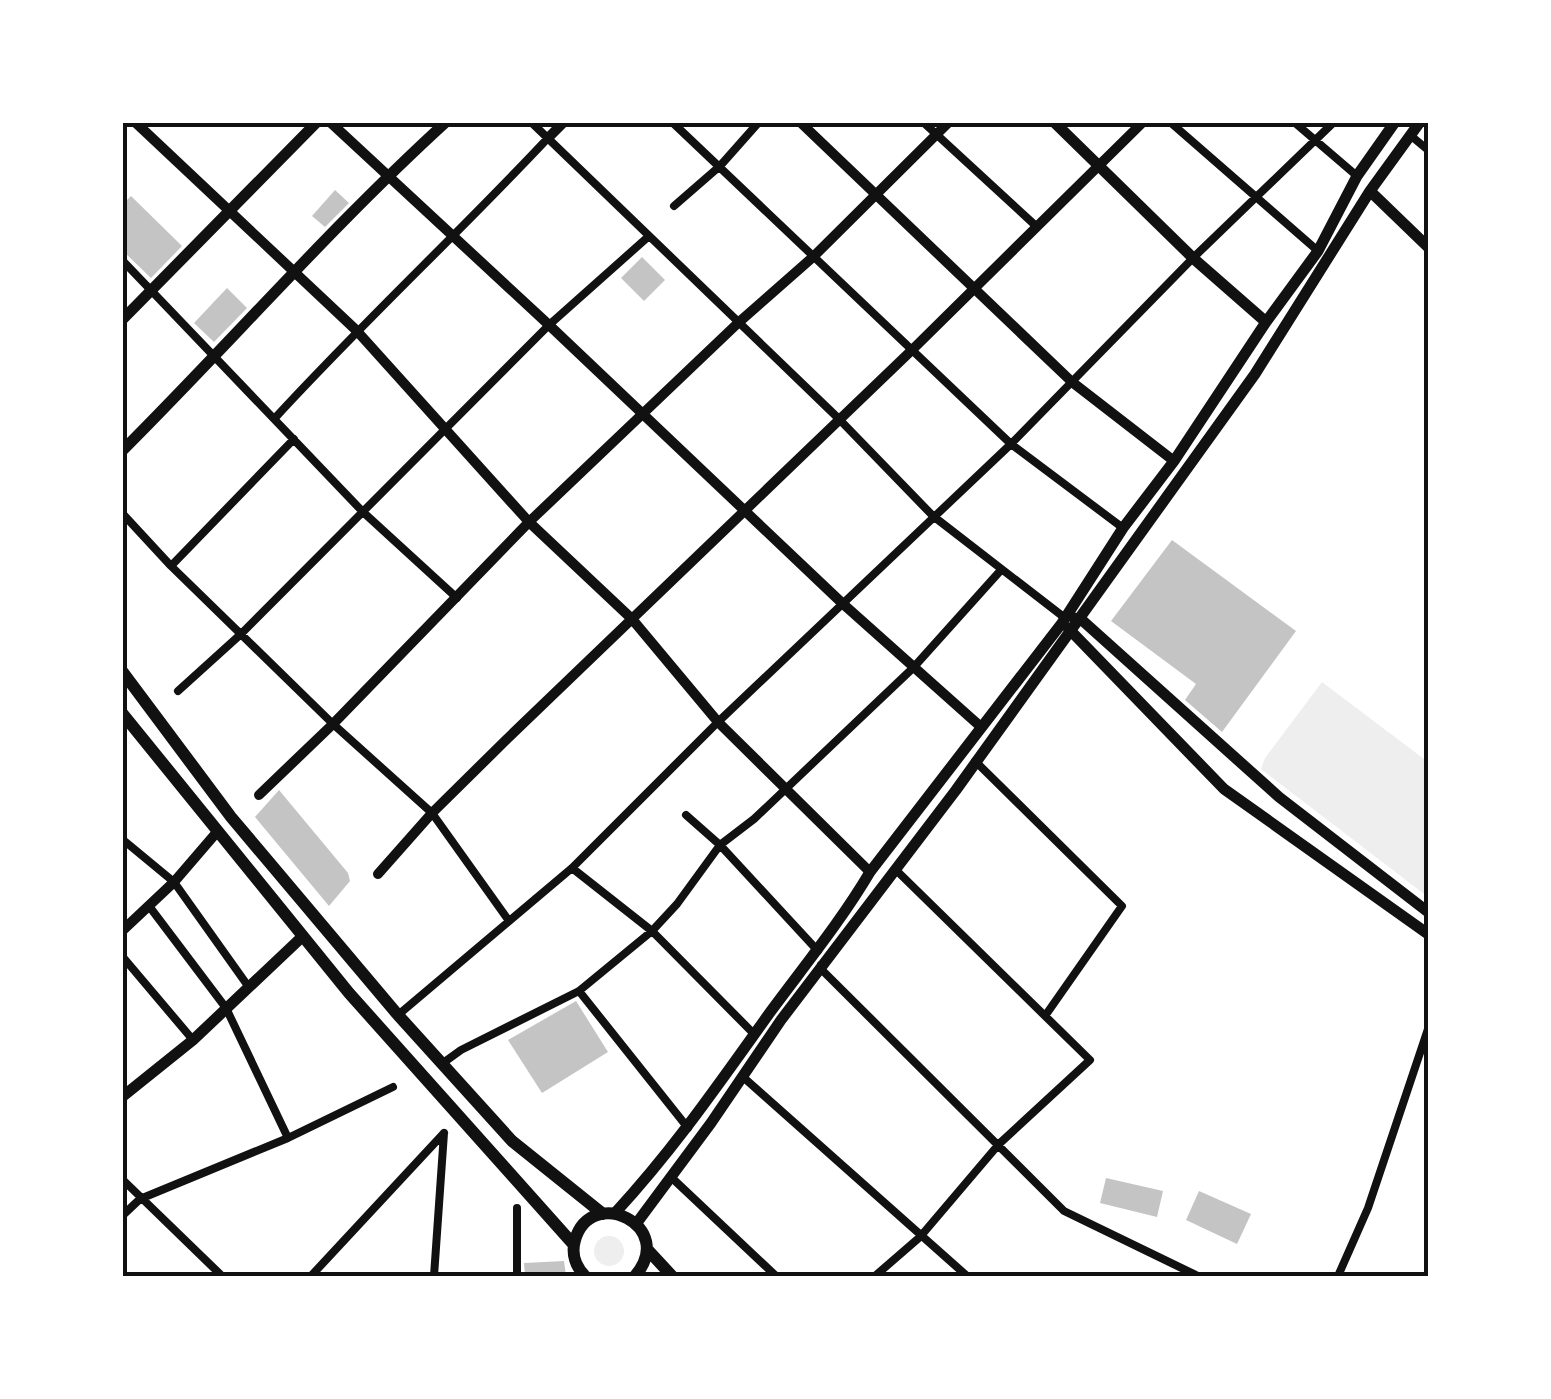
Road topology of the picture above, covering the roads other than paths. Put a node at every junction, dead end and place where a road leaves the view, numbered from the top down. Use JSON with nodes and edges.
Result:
{"nodes":[{"id":1,"x":135,"y":122,"type":"edge"},
{"id":2,"x":317,"y":122,"type":"edge"},
{"id":3,"x":330,"y":122,"type":"edge"},
{"id":4,"x":446,"y":122,"type":"edge"},
{"id":5,"x":531,"y":122,"type":"edge"},
{"id":6,"x":564,"y":122,"type":"edge"},
{"id":7,"x":672,"y":122,"type":"edge"},
{"id":8,"x":760,"y":122,"type":"edge"},
{"id":9,"x":800,"y":122,"type":"edge"},
{"id":10,"x":923,"y":122,"type":"edge"},
{"id":11,"x":950,"y":122,"type":"edge"},
{"id":12,"x":1054,"y":122,"type":"edge"},
{"id":13,"x":1143,"y":122,"type":"edge"},
{"id":14,"x":1170,"y":122,"type":"edge"},
{"id":15,"x":1294,"y":122,"type":"edge"},
{"id":16,"x":1334,"y":122,"type":"edge"},
{"id":17,"x":1395,"y":122,"type":"edge"},
{"id":18,"x":1420,"y":122,"type":"edge"},
{"id":19,"x":937,"y":135,"type":"junction"},
{"id":20,"x":1410,"y":136,"type":"junction"},
{"id":21,"x":548,"y":138,"type":"junction"},
{"id":22,"x":1314,"y":141,"type":"junction"},
{"id":23,"x":1428,"y":150,"type":"edge"},
{"id":24,"x":1098,"y":164,"type":"junction"},
{"id":25,"x":720,"y":166,"type":"junction"},
{"id":26,"x":387,"y":176,"type":"junction"},
{"id":27,"x":1357,"y":176,"type":"junction"},
{"id":28,"x":1370,"y":191,"type":"junction"},
{"id":29,"x":875,"y":193,"type":"junction"},
{"id":30,"x":1256,"y":199,"type":"junction"},
{"id":31,"x":674,"y":206,"type":"dead end"},
{"id":32,"x":230,"y":210,"type":"junction"},
{"id":33,"x":1036,"y":226,"type":"junction"},
{"id":34,"x":648,"y":236,"type":"junction"},
{"id":35,"x":455,"y":237,"type":"junction"},
{"id":36,"x":1428,"y":246,"type":"edge"},
{"id":37,"x":1318,"y":250,"type":"junction"},
{"id":38,"x":813,"y":257,"type":"junction"},
{"id":39,"x":1193,"y":258,"type":"junction"},
{"id":40,"x":122,"y":260,"type":"edge"},
{"id":41,"x":294,"y":271,"type":"junction"},
{"id":42,"x":972,"y":289,"type":"junction"},
{"id":43,"x":153,"y":290,"type":"junction"},
{"id":44,"x":122,"y":320,"type":"edge"},
{"id":45,"x":738,"y":322,"type":"junction"},
{"id":46,"x":1266,"y":322,"type":"junction"},
{"id":47,"x":549,"y":324,"type":"junction"},
{"id":48,"x":356,"y":330,"type":"junction"},
{"id":49,"x":913,"y":349,"type":"junction"},
{"id":50,"x":217,"y":357,"type":"junction"},
{"id":51,"x":1072,"y":382,"type":"junction"},
{"id":52,"x":643,"y":414,"type":"junction"},
{"id":53,"x":275,"y":418,"type":"junction"},
{"id":54,"x":838,"y":418,"type":"junction"},
{"id":55,"x":443,"y":428,"type":"junction"},
{"id":56,"x":294,"y":439,"type":"junction"},
{"id":57,"x":1011,"y":444,"type":"junction"},
{"id":58,"x":122,"y":451,"type":"edge"},
{"id":59,"x":1174,"y":461,"type":"junction"},
{"id":60,"x":744,"y":508,"type":"junction"},
{"id":61,"x":364,"y":512,"type":"junction"},
{"id":62,"x":122,"y":513,"type":"edge"},
{"id":63,"x":933,"y":516,"type":"junction"},
{"id":64,"x":529,"y":522,"type":"junction"},
{"id":65,"x":1122,"y":528,"type":"junction"},
{"id":66,"x":171,"y":566,"type":"junction"},
{"id":67,"x":1001,"y":570,"type":"junction"},
{"id":68,"x":458,"y":598,"type":"junction"},
{"id":69,"x":842,"y":603,"type":"junction"},
{"id":70,"x":1072,"y":618,"type":"junction"},
{"id":71,"x":632,"y":619,"type":"junction"},
{"id":72,"x":1069,"y":632,"type":"junction"},
{"id":73,"x":241,"y":634,"type":"junction"},
{"id":74,"x":912,"y":668,"type":"junction"},
{"id":75,"x":122,"y":671,"type":"edge"},
{"id":76,"x":178,"y":691,"type":"dead end"},
{"id":77,"x":122,"y":713,"type":"edge"},
{"id":78,"x":718,"y":722,"type":"junction"},
{"id":79,"x":333,"y":724,"type":"junction"},
{"id":80,"x":981,"y":727,"type":"junction"},
{"id":81,"x":976,"y":761,"type":"junction"},
{"id":82,"x":784,"y":787,"type":"junction"},
{"id":83,"x":259,"y":794,"type":"dead end"},
{"id":84,"x":432,"y":814,"type":"junction"},
{"id":85,"x":686,"y":816,"type":"dead end"},
{"id":86,"x":217,"y":832,"type":"junction"},
{"id":87,"x":122,"y":839,"type":"edge"},
{"id":88,"x":720,"y":845,"type":"junction"},
{"id":89,"x":572,"y":868,"type":"junction"},
{"id":90,"x":896,"y":870,"type":"junction"},
{"id":91,"x":870,"y":872,"type":"junction"},
{"id":92,"x":378,"y":874,"type":"dead end"},
{"id":93,"x":174,"y":882,"type":"junction"},
{"id":94,"x":149,"y":906,"type":"junction"},
{"id":95,"x":1428,"y":912,"type":"edge"},
{"id":96,"x":510,"y":921,"type":"junction"},
{"id":97,"x":122,"y":931,"type":"edge"},
{"id":98,"x":652,"y":931,"type":"junction"},
{"id":99,"x":1428,"y":934,"type":"edge"},
{"id":100,"x":303,"y":936,"type":"junction"},
{"id":101,"x":818,"y":949,"type":"junction"},
{"id":102,"x":122,"y":956,"type":"edge"},
{"id":103,"x":822,"y":970,"type":"junction"},
{"id":104,"x":248,"y":986,"type":"junction"},
{"id":105,"x":580,"y":990,"type":"junction"},
{"id":106,"x":226,"y":1008,"type":"junction"},
{"id":107,"x":398,"y":1015,"type":"junction"},
{"id":108,"x":1045,"y":1016,"type":"junction"},
{"id":109,"x":1428,"y":1029,"type":"edge"},
{"id":110,"x":754,"y":1035,"type":"junction"},
{"id":111,"x":192,"y":1040,"type":"junction"},
{"id":112,"x":1426,"y":1045,"type":"edge"},
{"id":113,"x":442,"y":1064,"type":"junction"},
{"id":114,"x":743,"y":1077,"type":"junction"},
{"id":115,"x":393,"y":1087,"type":"dead end"},
{"id":116,"x":122,"y":1097,"type":"edge"},
{"id":117,"x":689,"y":1129,"type":"junction"},
{"id":118,"x":288,"y":1138,"type":"junction"},
{"id":119,"x":999,"y":1144,"type":"junction"},
{"id":120,"x":672,"y":1178,"type":"junction"},
{"id":121,"x":122,"y":1179,"type":"edge"},
{"id":122,"x":140,"y":1199,"type":"junction"},
{"id":123,"x":518,"y":1208,"type":"dead end"},
{"id":124,"x":609,"y":1213,"type":"junction"},
{"id":125,"x":122,"y":1216,"type":"edge"},
{"id":126,"x":636,"y":1224,"type":"junction"},
{"id":127,"x":920,"y":1237,"type":"junction"},
{"id":128,"x":574,"y":1245,"type":"junction"},
{"id":129,"x":647,"y":1248,"type":"junction"},
{"id":130,"x":222,"y":1276,"type":"edge"},
{"id":131,"x":311,"y":1276,"type":"edge"},
{"id":132,"x":434,"y":1276,"type":"edge"},
{"id":133,"x":518,"y":1276,"type":"edge"},
{"id":134,"x":586,"y":1276,"type":"edge"},
{"id":135,"x":635,"y":1276,"type":"edge"},
{"id":136,"x":672,"y":1276,"type":"edge"},
{"id":137,"x":776,"y":1276,"type":"edge"},
{"id":138,"x":874,"y":1276,"type":"edge"},
{"id":139,"x":967,"y":1276,"type":"edge"},
{"id":140,"x":1198,"y":1276,"type":"edge"},
{"id":141,"x":1338,"y":1276,"type":"edge"}],
"edges":[{"from":1,"to":32,"type":"street"},
{"from":2,"to":32,"type":"main road"},
{"from":3,"to":26,"type":"street"},
{"from":4,"to":26,"type":"main road"},
{"from":5,"to":21,"type":"street"},
{"from":6,"to":21,"type":"street"},
{"from":7,"to":25,"type":"street"},
{"from":8,"to":25,"type":"street"},
{"from":9,"to":29,"type":"street"},
{"from":10,"to":19,"type":"street"},
{"from":11,"to":19,"type":"street"},
{"from":12,"to":24,"type":"main road"},
{"from":13,"to":24,"type":"street"},
{"from":14,"to":30,"type":"street"},
{"from":15,"to":22,"type":"street"},
{"from":16,"to":22,"type":"street"},
{"from":17,"to":27,"type":"main road"},
{"from":18,"to":20,"type":"main road"},
{"from":19,"to":29,"type":"street"},
{"from":19,"to":33,"type":"street"},
{"from":20,"to":23,"type":"street"},
{"from":20,"to":28,"type":"main road"},
{"from":21,"to":34,"type":"street"},
{"from":21,"to":35,"type":"street"},
{"from":22,"to":27,"type":"street"},
{"from":22,"to":30,"type":"street"},
{"from":24,"to":33,"type":"street"},
{"from":24,"to":39,"type":"main road"},
{"from":25,"to":31,"type":"street"},
{"from":25,"to":38,"type":"street"},
{"from":26,"to":35,"type":"street"},
{"from":26,"to":41,"type":"main road"},
{"from":27,"to":37,"type":"main road"},
{"from":28,"to":36,"type":"main road"},
{"from":28,"to":70,"type":"main road"},
{"from":29,"to":38,"type":"street"},
{"from":29,"to":42,"type":"street"},
{"from":30,"to":37,"type":"street"},
{"from":30,"to":39,"type":"street"},
{"from":32,"to":41,"type":"street"},
{"from":32,"to":43,"type":"main road"},
{"from":33,"to":42,"type":"street"},
{"from":34,"to":45,"type":"street"},
{"from":34,"to":47,"type":"street"},
{"from":35,"to":47,"type":"street"},
{"from":35,"to":48,"type":"street"},
{"from":37,"to":46,"type":"main road"},
{"from":38,"to":45,"type":"street"},
{"from":38,"to":49,"type":"street"},
{"from":39,"to":46,"type":"main road"},
{"from":39,"to":51,"type":"street"},
{"from":40,"to":43,"type":"street"},
{"from":41,"to":48,"type":"street"},
{"from":41,"to":50,"type":"main road"},
{"from":42,"to":49,"type":"street"},
{"from":42,"to":51,"type":"street"},
{"from":43,"to":44,"type":"main road"},
{"from":43,"to":50,"type":"street"},
{"from":45,"to":52,"type":"street"},
{"from":45,"to":54,"type":"street"},
{"from":46,"to":59,"type":"main road"},
{"from":47,"to":52,"type":"street"},
{"from":47,"to":55,"type":"street"},
{"from":48,"to":53,"type":"street"},
{"from":48,"to":55,"type":"street"},
{"from":49,"to":54,"type":"street"},
{"from":49,"to":57,"type":"street"},
{"from":50,"to":53,"type":"street"},
{"from":50,"to":58,"type":"main road"},
{"from":51,"to":57,"type":"street"},
{"from":51,"to":59,"type":"street"},
{"from":52,"to":60,"type":"street"},
{"from":52,"to":64,"type":"street"},
{"from":53,"to":56,"type":"street"},
{"from":54,"to":60,"type":"street"},
{"from":54,"to":63,"type":"street"},
{"from":55,"to":61,"type":"street"},
{"from":55,"to":64,"type":"street"},
{"from":56,"to":61,"type":"street"},
{"from":56,"to":66,"type":"street"},
{"from":57,"to":63,"type":"street"},
{"from":57,"to":65,"type":"street"},
{"from":59,"to":65,"type":"main road"},
{"from":60,"to":69,"type":"street"},
{"from":60,"to":71,"type":"street"},
{"from":61,"to":68,"type":"street"},
{"from":61,"to":73,"type":"street"},
{"from":62,"to":66,"type":"street"},
{"from":63,"to":67,"type":"street"},
{"from":63,"to":69,"type":"street"},
{"from":64,"to":68,"type":"street"},
{"from":64,"to":71,"type":"street"},
{"from":65,"to":70,"type":"main road"},
{"from":66,"to":73,"type":"street"},
{"from":67,"to":70,"type":"street"},
{"from":67,"to":74,"type":"street"},
{"from":68,"to":79,"type":"street"},
{"from":69,"to":74,"type":"street"},
{"from":69,"to":78,"type":"street"},
{"from":70,"to":72,"type":"main road"},
{"from":70,"to":80,"type":"main road"},
{"from":70,"to":95,"type":"main road"},
{"from":71,"to":78,"type":"street"},
{"from":71,"to":84,"type":"street"},
{"from":72,"to":81,"type":"main road"},
{"from":72,"to":99,"type":"main road"},
{"from":73,"to":76,"type":"street"},
{"from":73,"to":79,"type":"street"},
{"from":74,"to":80,"type":"street"},
{"from":74,"to":82,"type":"street"},
{"from":75,"to":107,"type":"main road"},
{"from":77,"to":86,"type":"main road"},
{"from":78,"to":82,"type":"street"},
{"from":78,"to":89,"type":"street"},
{"from":79,"to":83,"type":"street"},
{"from":79,"to":84,"type":"street"},
{"from":80,"to":91,"type":"main road"},
{"from":81,"to":90,"type":"main road"},
{"from":81,"to":108,"type":"street"},
{"from":82,"to":88,"type":"street"},
{"from":82,"to":91,"type":"street"},
{"from":84,"to":92,"type":"street"},
{"from":84,"to":96,"type":"street"},
{"from":85,"to":88,"type":"street"},
{"from":86,"to":93,"type":"street"},
{"from":86,"to":100,"type":"main road"},
{"from":87,"to":93,"type":"street"},
{"from":88,"to":98,"type":"street"},
{"from":88,"to":101,"type":"street"},
{"from":89,"to":96,"type":"street"},
{"from":89,"to":98,"type":"street"},
{"from":90,"to":103,"type":"main road"},
{"from":90,"to":108,"type":"street"},
{"from":91,"to":101,"type":"main road"},
{"from":93,"to":94,"type":"street"},
{"from":93,"to":104,"type":"street"},
{"from":94,"to":97,"type":"street"},
{"from":94,"to":106,"type":"street"},
{"from":96,"to":107,"type":"street"},
{"from":98,"to":105,"type":"street"},
{"from":98,"to":110,"type":"street"},
{"from":100,"to":104,"type":"main road"},
{"from":100,"to":128,"type":"main road"},
{"from":101,"to":103,"type":"street"},
{"from":101,"to":110,"type":"main road"},
{"from":102,"to":111,"type":"street"},
{"from":103,"to":114,"type":"main road"},
{"from":103,"to":119,"type":"street"},
{"from":104,"to":106,"type":"main road"},
{"from":105,"to":113,"type":"street"},
{"from":105,"to":117,"type":"street"},
{"from":106,"to":111,"type":"main road"},
{"from":106,"to":118,"type":"street"},
{"from":107,"to":113,"type":"main road"},
{"from":108,"to":119,"type":"street"},
{"from":109,"to":112,"type":"street"},
{"from":110,"to":117,"type":"main road"},
{"from":111,"to":116,"type":"main road"},
{"from":112,"to":141,"type":"street"},
{"from":113,"to":124,"type":"main road"},
{"from":114,"to":120,"type":"main road"},
{"from":114,"to":127,"type":"street"},
{"from":115,"to":118,"type":"street"},
{"from":117,"to":124,"type":"main road"},
{"from":118,"to":122,"type":"street"},
{"from":119,"to":127,"type":"street"},
{"from":119,"to":140,"type":"street"},
{"from":120,"to":126,"type":"main road"},
{"from":120,"to":137,"type":"street"},
{"from":121,"to":122,"type":"street"},
{"from":122,"to":125,"type":"street"},
{"from":122,"to":130,"type":"street"},
{"from":123,"to":133,"type":"street"},
{"from":124,"to":126,"type":"main road"},
{"from":124,"to":128,"type":"main road"},
{"from":126,"to":129,"type":"main road"},
{"from":127,"to":138,"type":"street"},
{"from":127,"to":139,"type":"street"},
{"from":128,"to":134,"type":"main road"},
{"from":129,"to":135,"type":"main road"},
{"from":129,"to":136,"type":"main road"},
{"from":131,"to":132,"type":"street"}]}
